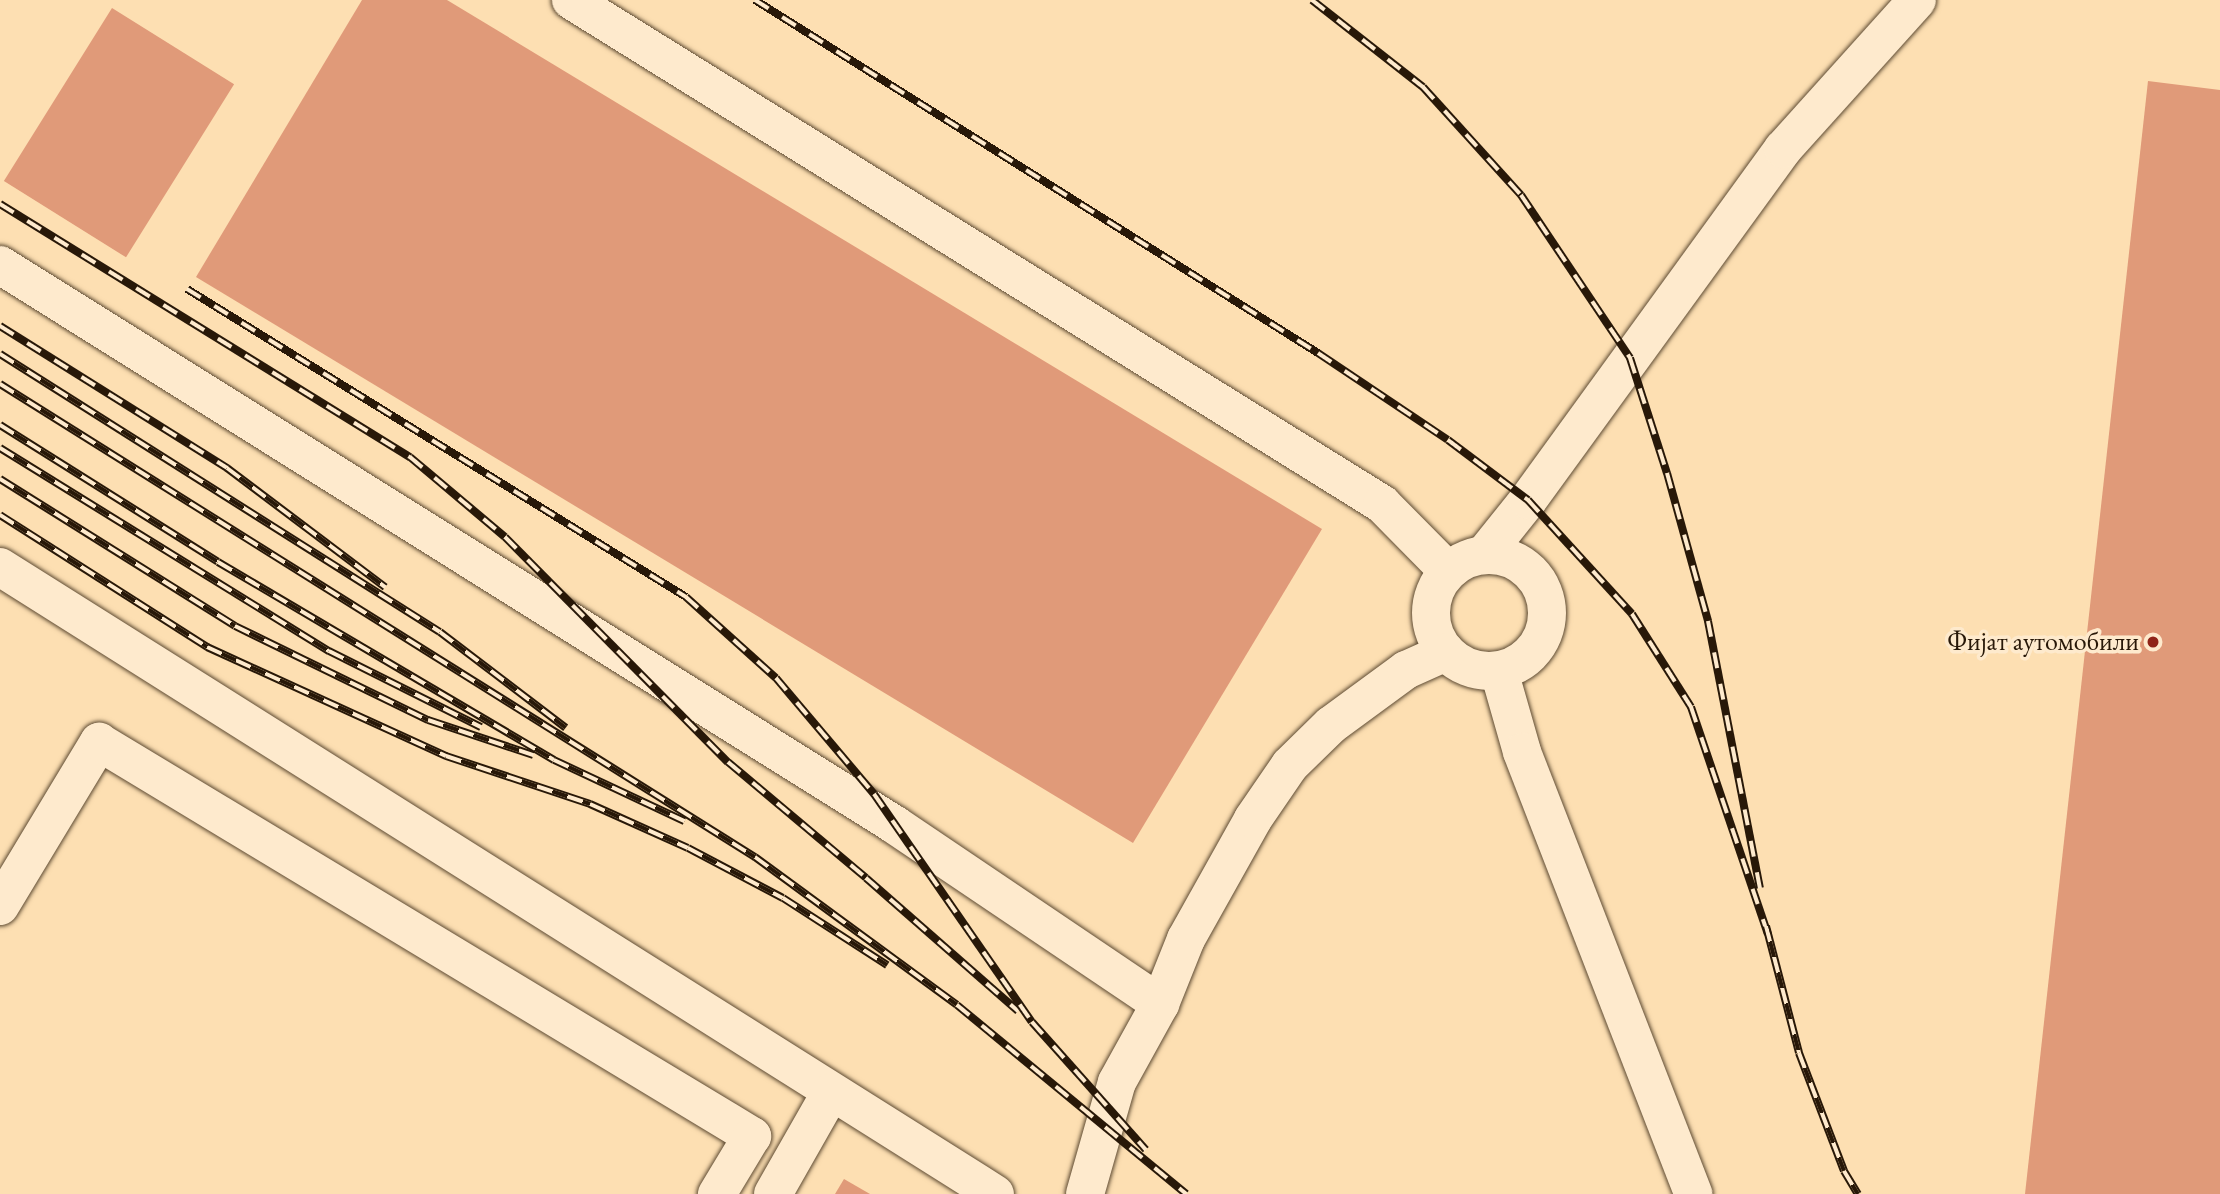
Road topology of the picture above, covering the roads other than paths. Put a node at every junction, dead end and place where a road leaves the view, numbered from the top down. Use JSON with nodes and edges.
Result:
{"nodes":[{"id":1,"x":571,"y":0,"type":"edge"},
{"id":2,"x":1917,"y":0,"type":"edge"},
{"id":3,"x":0,"y":265,"type":"edge"},
{"id":4,"x":1484,"y":555,"type":"junction"},
{"id":5,"x":0,"y":568,"type":"edge"},
{"id":6,"x":1448,"y":571,"type":"junction"},
{"id":7,"x":1446,"y":652,"type":"junction"},
{"id":8,"x":1499,"y":671,"type":"junction"},
{"id":9,"x":0,"y":906,"type":"edge"},
{"id":10,"x":1160,"y":1004,"type":"junction"},
{"id":11,"x":831,"y":1092,"type":"junction"},
{"id":12,"x":717,"y":1194,"type":"edge"},
{"id":13,"x":773,"y":1194,"type":"edge"},
{"id":14,"x":995,"y":1194,"type":"edge"},
{"id":15,"x":1085,"y":1194,"type":"edge"},
{"id":16,"x":1693,"y":1194,"type":"edge"}],
"edges":[{"from":1,"to":6,"type":"street"},
{"from":2,"to":4,"type":"street"},
{"from":3,"to":10,"type":"street"},
{"from":4,"to":6,"type":"street"},
{"from":4,"to":8,"type":"street"},
{"from":5,"to":11,"type":"street"},
{"from":6,"to":7,"type":"street"},
{"from":7,"to":8,"type":"street"},
{"from":7,"to":10,"type":"street"},
{"from":8,"to":16,"type":"street"},
{"from":9,"to":12,"type":"street"},
{"from":10,"to":15,"type":"street"},
{"from":11,"to":13,"type":"street"},
{"from":11,"to":14,"type":"street"}]}
